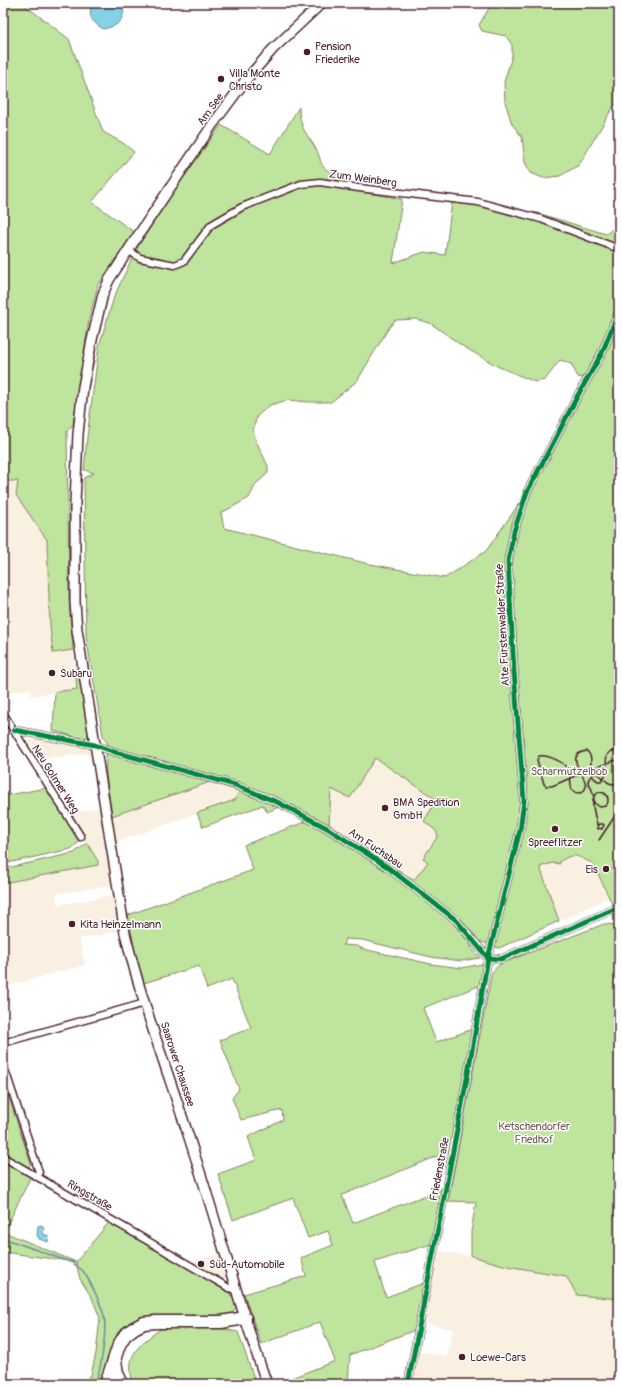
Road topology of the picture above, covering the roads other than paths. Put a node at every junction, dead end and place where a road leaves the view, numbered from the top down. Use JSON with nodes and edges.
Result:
{"nodes":[{"id":1,"x":322,"y":3,"type":"edge"},
{"id":2,"x":130,"y":246,"type":"junction"},
{"id":3,"x":619,"y":248,"type":"edge"},
{"id":4,"x":619,"y":311,"type":"edge"},
{"id":5,"x":3,"y":713,"type":"edge"},
{"id":6,"x":14,"y":730,"type":"junction"},
{"id":7,"x":96,"y":745,"type":"junction"},
{"id":8,"x":81,"y":837,"type":"dead end"},
{"id":9,"x":619,"y":907,"type":"edge"},
{"id":10,"x":488,"y":958,"type":"junction"},
{"id":11,"x":144,"y":1003,"type":"junction"},
{"id":12,"x":3,"y":1043,"type":"edge"},
{"id":13,"x":3,"y":1064,"type":"edge"},
{"id":14,"x":3,"y":1157,"type":"edge"},
{"id":15,"x":36,"y":1176,"type":"junction"},
{"id":16,"x":237,"y":1289,"type":"junction"},
{"id":17,"x":245,"y":1318,"type":"junction"},
{"id":18,"x":115,"y":1360,"type":"junction"},
{"id":19,"x":106,"y":1384,"type":"edge"},
{"id":20,"x":122,"y":1384,"type":"edge"},
{"id":21,"x":267,"y":1384,"type":"edge"},
{"id":22,"x":408,"y":1384,"type":"edge"}],
"edges":[{"from":1,"to":2,"type":"main road","name":"Am See"},
{"from":2,"to":3,"type":"street","name":"Zum Weinberg"},
{"from":2,"to":7,"type":"main road","name":"Am See"},
{"from":4,"to":10,"type":"street","name":"Alte Fürstenwalder Straße"},
{"from":5,"to":6,"type":"street","name":"Neu Golmer Weg"},
{"from":6,"to":7,"type":"street","name":"Neu Golmer Weg"},
{"from":6,"to":8,"type":"street","name":"Neu Golmer Weg"},
{"from":7,"to":10,"type":"street","name":"Am Fuchsbau"},
{"from":7,"to":11,"type":"main road","name":"Saarower Chaussee"},
{"from":9,"to":10,"type":"street"},
{"from":10,"to":22,"type":"street","name":"Friedenstraße"},
{"from":11,"to":12,"type":"street"},
{"from":11,"to":16,"type":"main road","name":"Saarower Chaussee"},
{"from":13,"to":15,"type":"street"},
{"from":14,"to":15,"type":"street","name":"Ringstraße"},
{"from":15,"to":16,"type":"street","name":"Ringstraße"},
{"from":16,"to":17,"type":"main road","name":"Saarower Chaussee"},
{"from":17,"to":18,"type":"highway"},
{"from":17,"to":21,"type":"main road","name":"Saarower Chaussee"},
{"from":18,"to":19,"type":"highway"},
{"from":18,"to":20,"type":"highway"}]}
